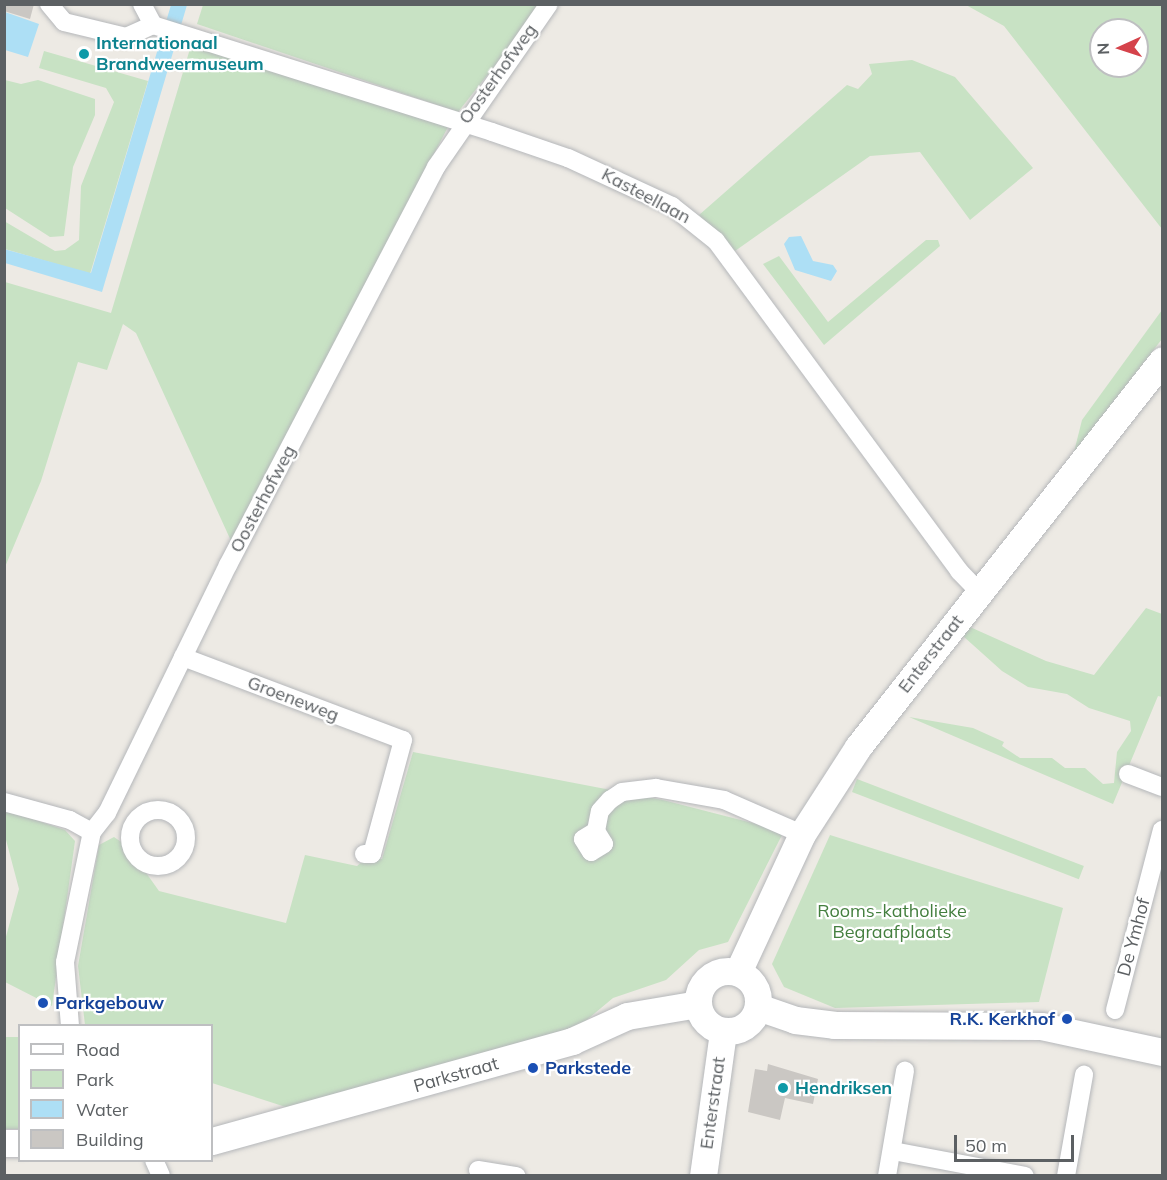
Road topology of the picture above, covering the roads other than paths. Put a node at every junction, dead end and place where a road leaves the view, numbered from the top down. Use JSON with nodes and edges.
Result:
{"nodes":[{"id":1,"x":49,"y":4,"type":"edge"},
{"id":2,"x":141,"y":4,"type":"edge"},
{"id":3,"x":549,"y":4,"type":"edge"},
{"id":4,"x":153,"y":25,"type":"junction"},
{"id":5,"x":463,"y":123,"type":"junction"},
{"id":6,"x":1162,"y":360,"type":"edge"},
{"id":7,"x":980,"y":593,"type":"junction"},
{"id":8,"x":183,"y":657,"type":"junction"},
{"id":9,"x":1128,"y":774,"type":"dead end"},
{"id":10,"x":1162,"y":787,"type":"edge"},
{"id":11,"x":4,"y":802,"type":"edge"},
{"id":12,"x":1162,"y":830,"type":"edge"},
{"id":13,"x":596,"y":831,"type":"dead end"},
{"id":14,"x":92,"y":832,"type":"junction"},
{"id":15,"x":802,"y":834,"type":"junction"},
{"id":16,"x":130,"y":837,"type":"dead end"},
{"id":17,"x":364,"y":854,"type":"dead end"},
{"id":18,"x":738,"y":972,"type":"junction"},
{"id":19,"x":698,"y":1004,"type":"junction"},
{"id":20,"x":758,"y":1007,"type":"junction"},
{"id":21,"x":1115,"y":1010,"type":"dead end"},
{"id":22,"x":70,"y":1024,"type":"edge"},
{"id":23,"x":723,"y":1031,"type":"junction"},
{"id":24,"x":1162,"y":1053,"type":"edge"},
{"id":25,"x":905,"y":1071,"type":"dead end"},
{"id":26,"x":1084,"y":1075,"type":"dead end"},
{"id":27,"x":213,"y":1141,"type":"edge"},
{"id":28,"x":893,"y":1152,"type":"junction"},
{"id":29,"x":154,"y":1162,"type":"edge"},
{"id":30,"x":478,"y":1170,"type":"dead end"},
{"id":31,"x":161,"y":1176,"type":"edge"},
{"id":32,"x":517,"y":1176,"type":"edge"},
{"id":33,"x":703,"y":1176,"type":"edge"},
{"id":34,"x":887,"y":1176,"type":"edge"},
{"id":35,"x":1025,"y":1176,"type":"edge"},
{"id":36,"x":1066,"y":1176,"type":"edge"}],
"edges":[{"from":1,"to":4,"type":"street"},
{"from":2,"to":4,"type":"street"},
{"from":3,"to":5,"type":"street","name":"Oosterhofweg"},
{"from":4,"to":5,"type":"street","name":"Kasteellaan"},
{"from":5,"to":7,"type":"street","name":"Kasteellaan"},
{"from":5,"to":8,"type":"street","name":"Oosterhofweg"},
{"from":6,"to":7,"type":"main road","name":"Enterstraat"},
{"from":7,"to":15,"type":"main road","name":"Enterstraat"},
{"from":8,"to":14,"type":"street","name":"Oosterhofweg"},
{"from":8,"to":17,"type":"street","name":"Groeneweg"},
{"from":9,"to":10,"type":"street"},
{"from":11,"to":14,"type":"street"},
{"from":12,"to":21,"type":"street","name":"De Ymhof"},
{"from":13,"to":15,"type":"street"},
{"from":14,"to":16,"type":"street"},
{"from":14,"to":22,"type":"street","name":"Oosterhofweg"},
{"from":15,"to":18,"type":"main road","name":"Enterstraat"},
{"from":18,"to":19,"type":"main road"},
{"from":18,"to":20,"type":"main road"},
{"from":19,"to":23,"type":"main road"},
{"from":19,"to":27,"type":"main road","name":"Parkstraat"},
{"from":20,"to":23,"type":"main road"},
{"from":20,"to":24,"type":"main road"},
{"from":23,"to":33,"type":"main road","name":"Enterstraat"},
{"from":25,"to":28,"type":"street"},
{"from":26,"to":36,"type":"street"},
{"from":28,"to":34,"type":"street"},
{"from":28,"to":35,"type":"street"},
{"from":29,"to":31,"type":"street"},
{"from":30,"to":32,"type":"street"}]}
